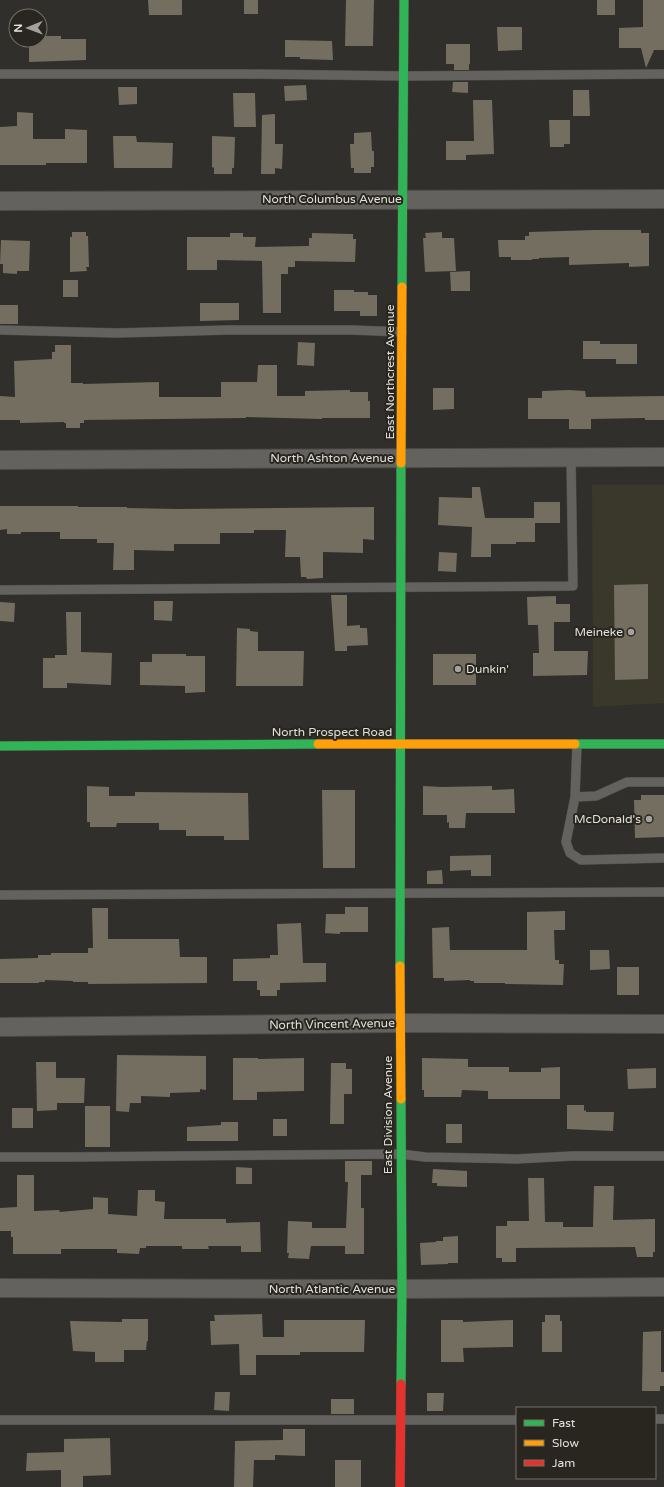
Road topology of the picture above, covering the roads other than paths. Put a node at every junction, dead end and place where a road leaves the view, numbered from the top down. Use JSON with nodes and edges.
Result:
{"nodes":[{"id":1,"x":404,"y":0,"type":"edge"},
{"id":2,"x":0,"y":74,"type":"edge"},
{"id":3,"x":664,"y":74,"type":"edge"},
{"id":4,"x":404,"y":76,"type":"junction"},
{"id":5,"x":402,"y":199,"type":"junction"},
{"id":6,"x":664,"y":199,"type":"edge"},
{"id":7,"x":0,"y":201,"type":"edge"},
{"id":8,"x":0,"y":330,"type":"edge"},
{"id":9,"x":402,"y":332,"type":"junction"},
{"id":10,"x":402,"y":457,"type":"junction"},
{"id":11,"x":571,"y":457,"type":"junction"},
{"id":12,"x":664,"y":457,"type":"edge"},
{"id":13,"x":0,"y":460,"type":"edge"},
{"id":14,"x":401,"y":588,"type":"junction"},
{"id":15,"x":0,"y":590,"type":"edge"},
{"id":16,"x":400,"y":744,"type":"junction"},
{"id":17,"x":577,"y":744,"type":"junction"},
{"id":18,"x":664,"y":744,"type":"edge"},
{"id":19,"x":0,"y":746,"type":"edge"},
{"id":20,"x":664,"y":782,"type":"edge"},
{"id":21,"x":575,"y":797,"type":"junction"},
{"id":22,"x":664,"y":858,"type":"edge"},
{"id":23,"x":664,"y":892,"type":"edge"},
{"id":24,"x":399,"y":894,"type":"junction"},
{"id":25,"x":0,"y":895,"type":"edge"},
{"id":26,"x":400,"y":1023,"type":"junction"},
{"id":27,"x":664,"y":1024,"type":"edge"},
{"id":28,"x":0,"y":1027,"type":"edge"},
{"id":29,"x":401,"y":1154,"type":"junction"},
{"id":30,"x":664,"y":1156,"type":"edge"},
{"id":31,"x":0,"y":1157,"type":"edge"},
{"id":32,"x":664,"y":1287,"type":"edge"},
{"id":33,"x":0,"y":1288,"type":"edge"},
{"id":34,"x":402,"y":1289,"type":"junction"},
{"id":35,"x":0,"y":1420,"type":"edge"},
{"id":36,"x":401,"y":1420,"type":"junction"},
{"id":37,"x":516,"y":1420,"type":"edge"},
{"id":38,"x":400,"y":1487,"type":"edge"}],
"edges":[{"from":1,"to":4,"type":"street","name":"East Northcrest Avenue"},
{"from":2,"to":4,"type":"lane"},
{"from":3,"to":4,"type":"lane"},
{"from":4,"to":5,"type":"street","name":"East Northcrest Avenue"},
{"from":5,"to":6,"type":"street","name":"North Columbus Avenue"},
{"from":5,"to":7,"type":"street","name":"North Columbus Avenue"},
{"from":5,"to":9,"type":"street","name":"East Northcrest Avenue"},
{"from":8,"to":9,"type":"lane"},
{"from":9,"to":10,"type":"street","name":"East Northcrest Avenue"},
{"from":10,"to":11,"type":"street","name":"North Ashton Avenue"},
{"from":10,"to":13,"type":"street","name":"North Ashton Avenue"},
{"from":10,"to":14,"type":"street","name":"East Northcrest Avenue"},
{"from":11,"to":12,"type":"street","name":"North Ashton Avenue"},
{"from":11,"to":14,"type":"lane"},
{"from":14,"to":15,"type":"lane"},
{"from":14,"to":16,"type":"street","name":"East Northcrest Avenue"},
{"from":16,"to":17,"type":"street","name":"North Prospect Road"},
{"from":16,"to":19,"type":"street","name":"North Prospect Road"},
{"from":16,"to":24,"type":"street","name":"East Division Avenue"},
{"from":17,"to":18,"type":"street","name":"North Prospect Road"},
{"from":17,"to":21,"type":"lane"},
{"from":20,"to":21,"type":"lane"},
{"from":21,"to":22,"type":"lane"},
{"from":23,"to":24,"type":"lane"},
{"from":24,"to":25,"type":"lane"},
{"from":24,"to":26,"type":"street","name":"East Division Avenue"},
{"from":26,"to":27,"type":"street","name":"North Vincent Avenue"},
{"from":26,"to":28,"type":"street","name":"North Vincent Avenue"},
{"from":26,"to":29,"type":"street","name":"East Division Avenue"},
{"from":29,"to":30,"type":"lane"},
{"from":29,"to":31,"type":"lane"},
{"from":29,"to":34,"type":"street","name":"East Division Avenue"},
{"from":32,"to":34,"type":"street","name":"North Atlantic Avenue"},
{"from":33,"to":34,"type":"street","name":"North Atlantic Avenue"},
{"from":34,"to":36,"type":"street","name":"East Division Avenue"},
{"from":35,"to":36,"type":"lane"},
{"from":36,"to":37,"type":"lane"},
{"from":36,"to":38,"type":"street","name":"East Division Avenue"}]}
